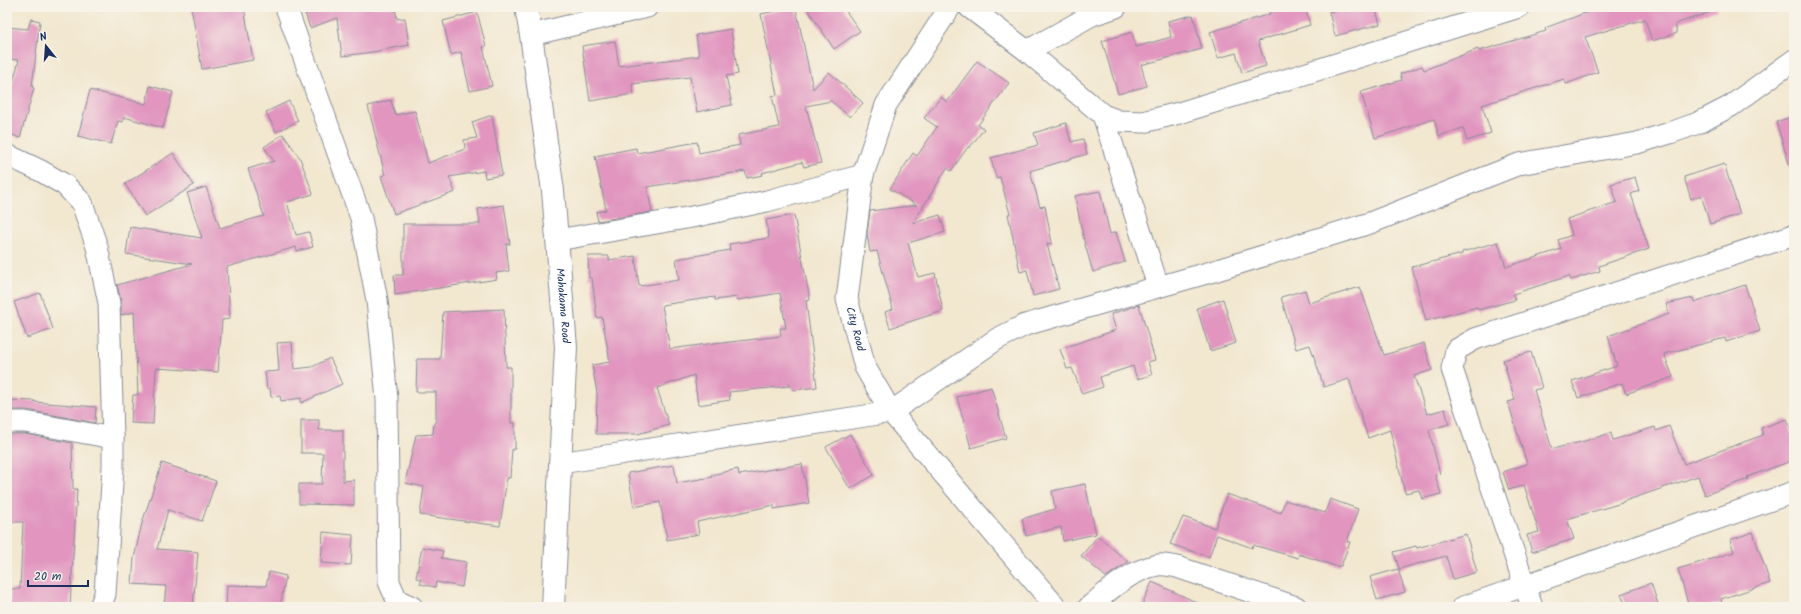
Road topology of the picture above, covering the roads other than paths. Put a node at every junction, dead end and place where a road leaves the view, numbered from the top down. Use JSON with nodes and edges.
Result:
{"nodes":[{"id":1,"x":286,"y":7,"type":"edge"},
{"id":2,"x":526,"y":7,"type":"edge"},
{"id":3,"x":648,"y":7,"type":"edge"},
{"id":4,"x":950,"y":7,"type":"edge"},
{"id":5,"x":969,"y":7,"type":"edge"},
{"id":6,"x":1116,"y":7,"type":"edge"},
{"id":7,"x":1519,"y":7,"type":"edge"},
{"id":8,"x":531,"y":35,"type":"junction"},
{"id":9,"x":1027,"y":51,"type":"junction"},
{"id":10,"x":1794,"y":60,"type":"edge"},
{"id":11,"x":1102,"y":116,"type":"junction"},
{"id":12,"x":7,"y":155,"type":"edge"},
{"id":13,"x":863,"y":175,"type":"junction"},
{"id":14,"x":1794,"y":235,"type":"edge"},
{"id":15,"x":556,"y":240,"type":"junction"},
{"id":16,"x":1158,"y":286,"type":"junction"},
{"id":17,"x":891,"y":412,"type":"junction"},
{"id":18,"x":7,"y":422,"type":"edge"},
{"id":19,"x":113,"y":438,"type":"junction"},
{"id":20,"x":560,"y":463,"type":"junction"},
{"id":21,"x":1794,"y":492,"type":"edge"},
{"id":22,"x":1524,"y":585,"type":"junction"},
{"id":23,"x":100,"y":607,"type":"edge"},
{"id":24,"x":412,"y":607,"type":"edge"},
{"id":25,"x":553,"y":607,"type":"edge"},
{"id":26,"x":1056,"y":607,"type":"edge"},
{"id":27,"x":1089,"y":607,"type":"edge"},
{"id":28,"x":1296,"y":607,"type":"edge"},
{"id":29,"x":1462,"y":607,"type":"edge"},
{"id":30,"x":1532,"y":607,"type":"edge"}],
"edges":[{"from":1,"to":24,"type":"street"},
{"from":2,"to":8,"type":"street","name":"Mahakama Road"},
{"from":3,"to":8,"type":"street"},
{"from":4,"to":13,"type":"street","name":"City Road"},
{"from":5,"to":9,"type":"street"},
{"from":6,"to":9,"type":"street"},
{"from":7,"to":11,"type":"street"},
{"from":8,"to":15,"type":"street","name":"Mahakama Road"},
{"from":9,"to":11,"type":"street"},
{"from":10,"to":16,"type":"street"},
{"from":11,"to":16,"type":"street"},
{"from":12,"to":19,"type":"street"},
{"from":13,"to":15,"type":"street"},
{"from":13,"to":17,"type":"street","name":"City Road"},
{"from":14,"to":22,"type":"street"},
{"from":15,"to":20,"type":"street","name":"Mahakama Road"},
{"from":16,"to":17,"type":"street"},
{"from":17,"to":20,"type":"street"},
{"from":17,"to":26,"type":"street","name":"City Road"},
{"from":18,"to":19,"type":"street"},
{"from":19,"to":23,"type":"street"},
{"from":20,"to":25,"type":"street","name":"Mahakama Road"},
{"from":21,"to":22,"type":"street"},
{"from":22,"to":29,"type":"street"},
{"from":22,"to":30,"type":"street"},
{"from":27,"to":28,"type":"street"}]}
